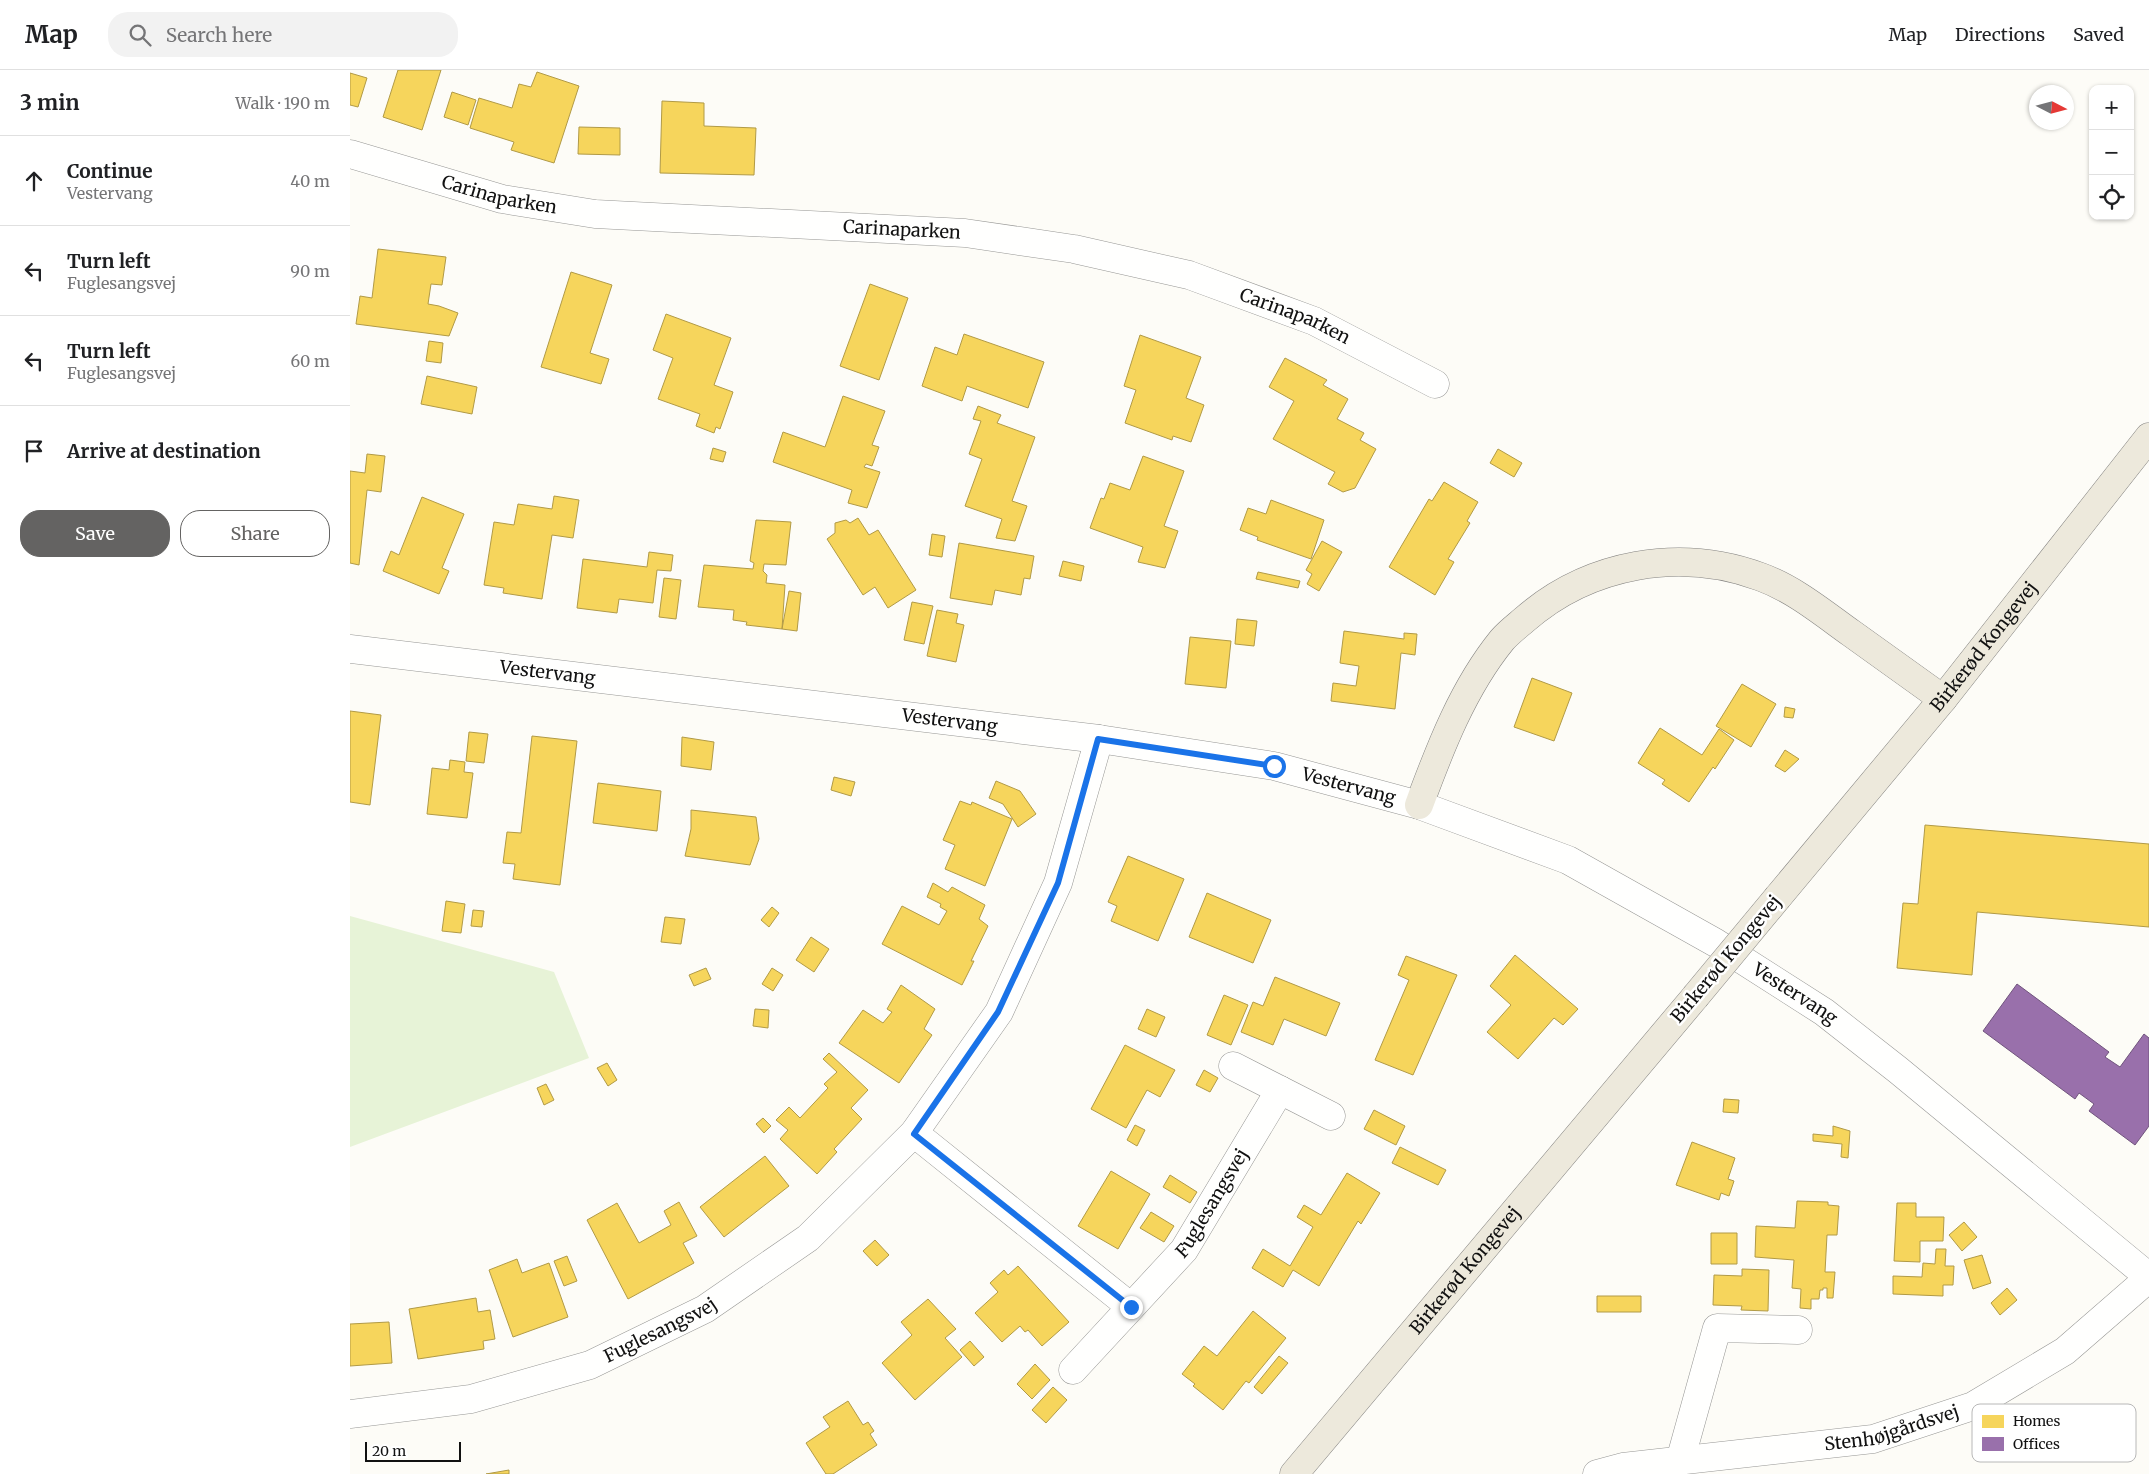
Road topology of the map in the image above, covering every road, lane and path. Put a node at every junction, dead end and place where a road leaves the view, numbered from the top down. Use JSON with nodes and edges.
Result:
{"nodes":[{"id":1,"x":350,"y":154,"type":"edge"},
{"id":2,"x":1435,"y":384,"type":"dead end"},
{"id":3,"x":2145,"y":452,"type":"edge"},
{"id":4,"x":350,"y":649,"type":"edge"},
{"id":5,"x":1943,"y":699,"type":"junction"},
{"id":6,"x":1098,"y":739,"type":"junction"},
{"id":7,"x":1419,"y":805,"type":"junction"},
{"id":8,"x":1233,"y":1066,"type":"dead end"},
{"id":9,"x":1280,"y":1090,"type":"junction"},
{"id":10,"x":1331,"y":1116,"type":"dead end"},
{"id":11,"x":914,"y":1134,"type":"junction"},
{"id":12,"x":2149,"y":1278,"type":"edge"},
{"id":13,"x":1131,"y":1307,"type":"junction"},
{"id":14,"x":1798,"y":1330,"type":"dead end"},
{"id":15,"x":1073,"y":1370,"type":"dead end"},
{"id":16,"x":1976,"y":1404,"type":"edge"},
{"id":17,"x":1972,"y":1406,"type":"edge"},
{"id":18,"x":350,"y":1414,"type":"edge"},
{"id":19,"x":1680,"y":1461,"type":"junction"},
{"id":20,"x":1294,"y":1474,"type":"edge"},
{"id":21,"x":1597,"y":1474,"type":"edge"}],
"edges":[{"from":1,"to":2,"type":"street","name":"Carinaparken"},
{"from":3,"to":5,"type":"main road","name":"Birkerød Kongevej"},
{"from":4,"to":6,"type":"street","name":"Vestervang"},
{"from":5,"to":7,"type":"main road"},
{"from":5,"to":20,"type":"main road","name":"Birkerød Kongevej","bridge":true},
{"from":6,"to":7,"type":"street","name":"Vestervang"},
{"from":6,"to":11,"type":"street","name":"Fuglesangsvej"},
{"from":7,"to":12,"type":"street","name":"Vestervang"},
{"from":8,"to":9,"type":"street"},
{"from":9,"to":10,"type":"street"},
{"from":9,"to":13,"type":"street","name":"Fuglesangsvej"},
{"from":11,"to":13,"type":"street"},
{"from":11,"to":18,"type":"street","name":"Fuglesangsvej"},
{"from":12,"to":16,"type":"street","name":"Stenhøjgårdsvej"},
{"from":13,"to":15,"type":"street","name":"Fuglesangsvej"},
{"from":14,"to":19,"type":"street"},
{"from":17,"to":19,"type":"street","name":"Stenhøjgårdsvej"},
{"from":19,"to":21,"type":"street","name":"Stenhøjgårdsvej"}]}
